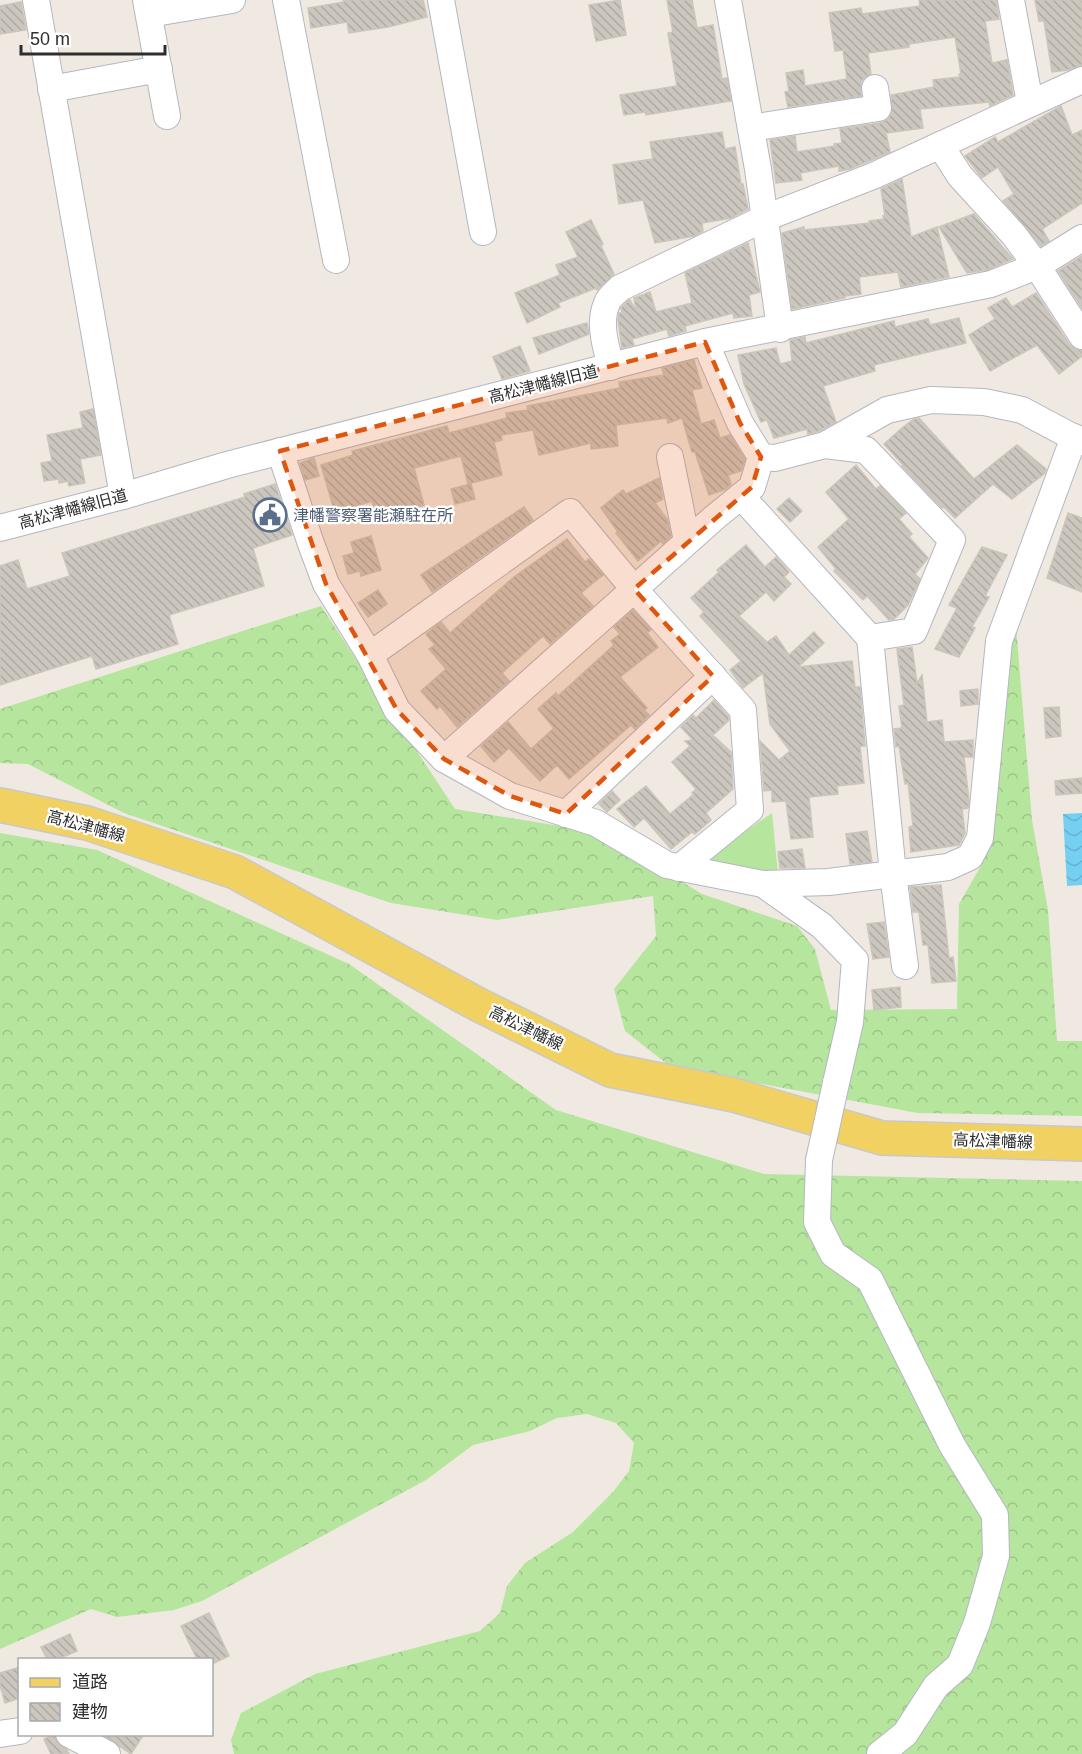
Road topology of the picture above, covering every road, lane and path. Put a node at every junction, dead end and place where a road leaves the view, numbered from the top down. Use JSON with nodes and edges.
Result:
{"nodes":[{"id":1,"x":36,"y":0,"type":"edge"},
{"id":2,"x":232,"y":0,"type":"edge"},
{"id":3,"x":286,"y":0,"type":"edge"},
{"id":4,"x":441,"y":0,"type":"edge"},
{"id":5,"x":728,"y":0,"type":"edge"},
{"id":6,"x":1011,"y":0,"type":"edge"},
{"id":7,"x":148,"y":7,"type":"edge"},
{"id":8,"x":159,"y":69,"type":"junction"},
{"id":9,"x":1082,"y":80,"type":"edge"},
{"id":10,"x":875,"y":88,"type":"dead end"},
{"id":11,"x":51,"y":89,"type":"junction"},
{"id":12,"x":1030,"y":103,"type":"junction"},
{"id":13,"x":167,"y":116,"type":"dead end"},
{"id":14,"x":751,"y":128,"type":"junction"},
{"id":15,"x":940,"y":145,"type":"junction"},
{"id":16,"x":765,"y":218,"type":"junction"},
{"id":17,"x":483,"y":232,"type":"dead end"},
{"id":18,"x":1082,"y":238,"type":"edge"},
{"id":19,"x":336,"y":260,"type":"dead end"},
{"id":20,"x":1037,"y":266,"type":"junction"},
{"id":21,"x":780,"y":328,"type":"junction"},
{"id":22,"x":1082,"y":336,"type":"edge"},
{"id":23,"x":705,"y":342,"type":"junction"},
{"id":24,"x":610,"y":367,"type":"junction"},
{"id":25,"x":1078,"y":439,"type":"edge"},
{"id":26,"x":825,"y":445,"type":"junction"},
{"id":27,"x":280,"y":452,"type":"junction"},
{"id":28,"x":670,"y":457,"type":"dead end"},
{"id":29,"x":761,"y":457,"type":"junction"},
{"id":30,"x":123,"y":496,"type":"junction"},
{"id":31,"x":741,"y":496,"type":"junction"},
{"id":32,"x":0,"y":528,"type":"edge"},
{"id":33,"x":687,"y":541,"type":"junction"},
{"id":34,"x":634,"y":589,"type":"junction"},
{"id":35,"x":870,"y":638,"type":"junction"},
{"id":36,"x":370,"y":655,"type":"junction"},
{"id":37,"x":713,"y":676,"type":"junction"},
{"id":38,"x":444,"y":759,"type":"junction"},
{"id":39,"x":0,"y":805,"type":"edge"},
{"id":40,"x":566,"y":813,"type":"junction"},
{"id":41,"x":679,"y":868,"type":"junction"},
{"id":42,"x":894,"y":874,"type":"junction"},
{"id":43,"x":764,"y":884,"type":"junction"},
{"id":44,"x":905,"y":966,"type":"dead end"},
{"id":45,"x":1082,"y":1144,"type":"edge"},
{"id":46,"x":18,"y":1731,"type":"edge"},
{"id":47,"x":0,"y":1734,"type":"edge"},
{"id":48,"x":73,"y":1736,"type":"edge"},
{"id":49,"x":107,"y":1754,"type":"edge"},
{"id":50,"x":880,"y":1754,"type":"edge"}],
"edges":[{"from":1,"to":11,"type":"street"},
{"from":2,"to":7,"type":"street"},
{"from":3,"to":19,"type":"street"},
{"from":4,"to":17,"type":"street"},
{"from":5,"to":14,"type":"street"},
{"from":6,"to":12,"type":"street"},
{"from":7,"to":8,"type":"street"},
{"from":8,"to":11,"type":"street"},
{"from":8,"to":13,"type":"street"},
{"from":9,"to":12,"type":"street"},
{"from":10,"to":14,"type":"street"},
{"from":11,"to":30,"type":"street"},
{"from":12,"to":15,"type":"street"},
{"from":14,"to":16,"type":"street"},
{"from":15,"to":16,"type":"street"},
{"from":15,"to":20,"type":"street"},
{"from":16,"to":21,"type":"street"},
{"from":16,"to":24,"type":"street"},
{"from":18,"to":20,"type":"street","name":"高松津幡線旧道"},
{"from":20,"to":21,"type":"street","name":"高松津幡線旧道"},
{"from":20,"to":22,"type":"street"},
{"from":21,"to":23,"type":"street","name":"高松津幡線旧道"},
{"from":23,"to":24,"type":"street","name":"高松津幡線旧道"},
{"from":23,"to":29,"type":"street"},
{"from":24,"to":27,"type":"street","name":"高松津幡線旧道"},
{"from":25,"to":26,"type":"street"},
{"from":25,"to":42,"type":"street"},
{"from":26,"to":29,"type":"street"},
{"from":26,"to":35,"type":"street"},
{"from":27,"to":30,"type":"street","name":"高松津幡線旧道"},
{"from":27,"to":36,"type":"street"},
{"from":28,"to":33,"type":"street"},
{"from":29,"to":31,"type":"street"},
{"from":30,"to":32,"type":"street","name":"高松津幡線旧道"},
{"from":31,"to":33,"type":"street"},
{"from":31,"to":35,"type":"street"},
{"from":33,"to":34,"type":"street"},
{"from":34,"to":36,"type":"street"},
{"from":34,"to":37,"type":"street"},
{"from":34,"to":38,"type":"street"},
{"from":35,"to":42,"type":"street"},
{"from":36,"to":38,"type":"street"},
{"from":37,"to":40,"type":"street"},
{"from":37,"to":41,"type":"street"},
{"from":38,"to":40,"type":"street"},
{"from":39,"to":45,"type":"main road","name":"高松津幡線"},
{"from":40,"to":41,"type":"street"},
{"from":41,"to":43,"type":"street"},
{"from":42,"to":43,"type":"street"},
{"from":42,"to":44,"type":"street"},
{"from":43,"to":50,"type":"street","bridge":true},
{"from":46,"to":47,"type":"street"},
{"from":48,"to":49,"type":"street"}]}
